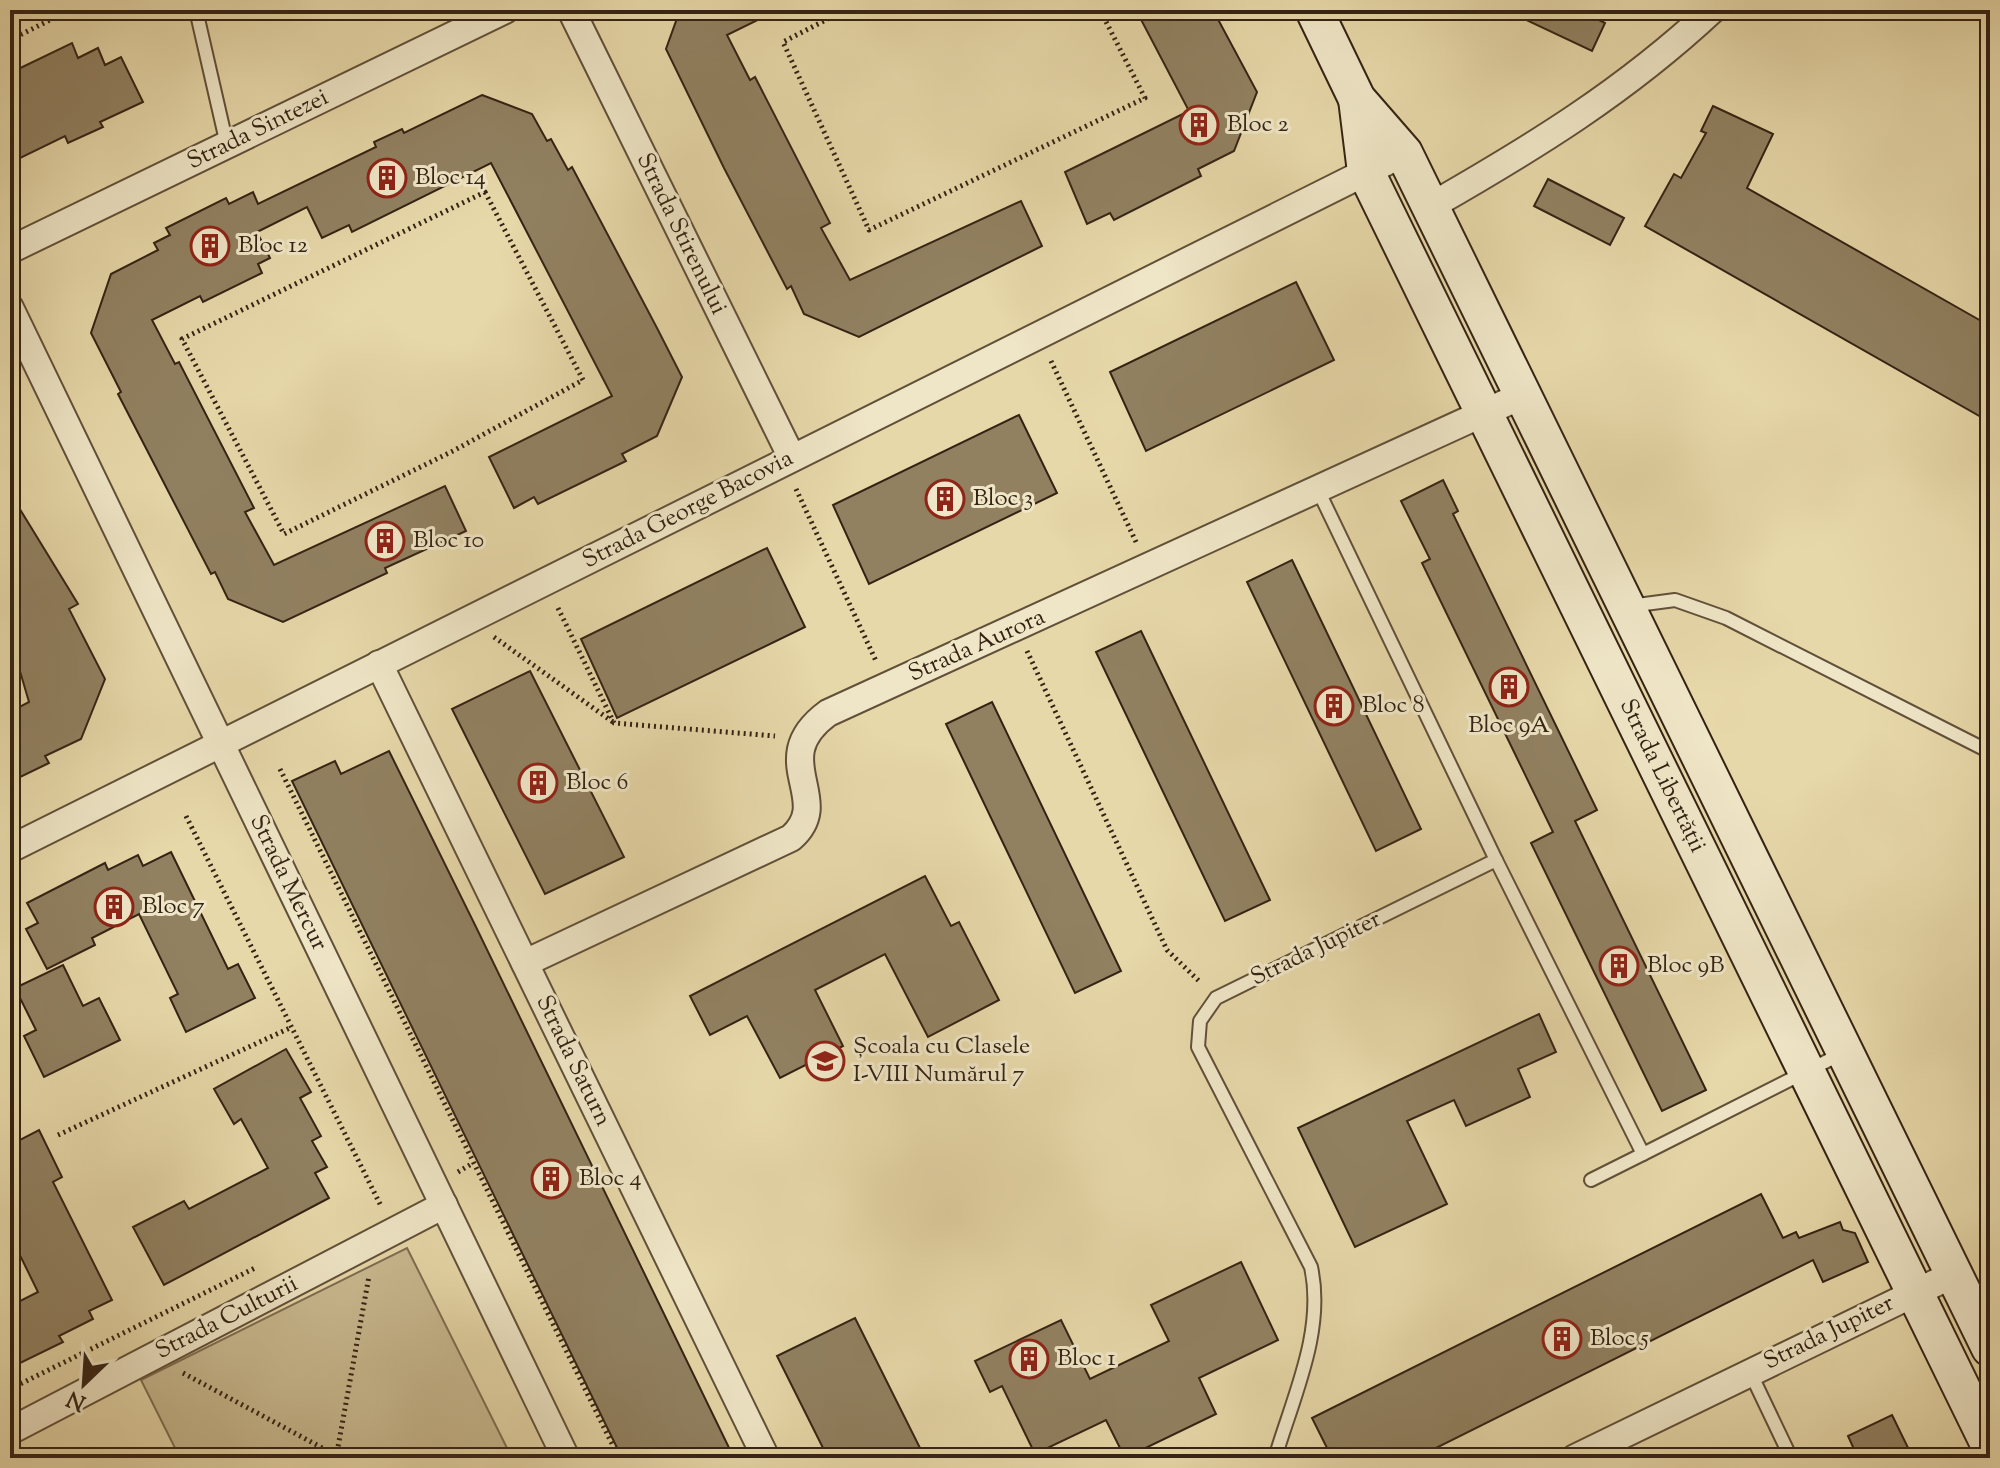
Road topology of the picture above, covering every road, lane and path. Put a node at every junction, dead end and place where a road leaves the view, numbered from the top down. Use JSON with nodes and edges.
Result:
{"nodes":[{"id":1,"x":70,"y":10,"type":"edge"},
{"id":2,"x":196,"y":10,"type":"edge"},
{"id":3,"x":505,"y":10,"type":"edge"},
{"id":4,"x":571,"y":10,"type":"edge"},
{"id":5,"x":845,"y":10,"type":"edge"},
{"id":6,"x":1100,"y":10,"type":"edge"},
{"id":7,"x":1314,"y":10,"type":"edge"},
{"id":8,"x":1712,"y":10,"type":"edge"},
{"id":9,"x":10,"y":40,"type":"edge"},
{"id":10,"x":1357,"y":99,"type":"junction"},
{"id":11,"x":227,"y":145,"type":"junction"},
{"id":12,"x":1404,"y":153,"type":"junction"},
{"id":13,"x":1366,"y":172,"type":"junction"},
{"id":14,"x":1431,"y":206,"type":"junction"},
{"id":15,"x":10,"y":250,"type":"edge"},
{"id":16,"x":10,"y":308,"type":"edge"},
{"id":17,"x":1039,"y":335,"type":"junction"},
{"id":18,"x":1523,"y":395,"type":"junction"},
{"id":19,"x":1484,"y":413,"type":"junction"},
{"id":20,"x":453,"y":451,"type":"joint"},
{"id":21,"x":788,"y":460,"type":"junction"},
{"id":22,"x":1318,"y":490,"type":"junction"},
{"id":23,"x":1148,"y":568,"type":"junction"},
{"id":24,"x":546,"y":581,"type":"junction"},
{"id":25,"x":1627,"y":606,"type":"junction"},
{"id":26,"x":470,"y":619,"type":"junction"},
{"id":27,"x":1016,"y":628,"type":"junction"},
{"id":28,"x":379,"y":664,"type":"junction"},
{"id":29,"x":10,"y":675,"type":"edge"},
{"id":30,"x":10,"y":682,"type":"edge"},
{"id":31,"x":888,"y":686,"type":"junction"},
{"id":32,"x":614,"y":723,"type":"junction"},
{"id":33,"x":804,"y":739,"type":"junction"},
{"id":34,"x":221,"y":744,"type":"junction"},
{"id":35,"x":1990,"y":752,"type":"edge"},
{"id":36,"x":280,"y":769,"type":"dead end"},
{"id":37,"x":1709,"y":775,"type":"junction"},
{"id":38,"x":1671,"y":795,"type":"junction"},
{"id":39,"x":186,"y":816,"type":"dead end"},
{"id":40,"x":10,"y":849,"type":"edge"},
{"id":41,"x":1496,"y":860,"type":"junction"},
{"id":42,"x":525,"y":963,"type":"junction"},
{"id":43,"x":1216,"y":998,"type":"junction"},
{"id":44,"x":292,"y":1027,"type":"junction"},
{"id":45,"x":1845,"y":1052,"type":"junction"},
{"id":46,"x":1806,"y":1071,"type":"junction"},
{"id":47,"x":58,"y":1135,"type":"dead end"},
{"id":48,"x":1643,"y":1154,"type":"junction"},
{"id":49,"x":473,"y":1163,"type":"junction"},
{"id":50,"x":458,"y":1172,"type":"dead end"},
{"id":51,"x":1591,"y":1180,"type":"dead end"},
{"id":52,"x":444,"y":1205,"type":"junction"},
{"id":53,"x":368,"y":1214,"type":"dead end"},
{"id":54,"x":259,"y":1266,"type":"dead end"},
{"id":55,"x":370,"y":1271,"type":"dead end"},
{"id":56,"x":1954,"y":1274,"type":"junction"},
{"id":57,"x":1914,"y":1292,"type":"junction"},
{"id":58,"x":1990,"y":1348,"type":"edge"},
{"id":59,"x":166,"y":1349,"type":"junction"},
{"id":60,"x":1750,"y":1372,"type":"junction"},
{"id":61,"x":10,"y":1389,"type":"edge"},
{"id":62,"x":10,"y":1431,"type":"edge"},
{"id":63,"x":1990,"y":1446,"type":"edge"},
{"id":64,"x":338,"y":1457,"type":"edge"},
{"id":65,"x":566,"y":1458,"type":"edge"},
{"id":66,"x":619,"y":1458,"type":"edge"},
{"id":67,"x":766,"y":1458,"type":"edge"},
{"id":68,"x":1275,"y":1458,"type":"edge"},
{"id":69,"x":1575,"y":1458,"type":"edge"},
{"id":70,"x":1791,"y":1458,"type":"edge"}],
"edges":[{"from":1,"to":9,"type":"path"},
{"from":2,"to":11,"type":"lane"},
{"from":3,"to":11,"type":"street","name":"Strada Sintezei"},
{"from":4,"to":21,"type":"street","name":"Strada Stirenului"},
{"from":5,"to":6,"type":"path"},
{"from":7,"to":10,"type":"main road","name":"Strada Libertății"},
{"from":8,"to":14,"type":"street"},
{"from":10,"to":12,"type":"main road","name":"Strada Libertății"},
{"from":10,"to":13,"type":"main road","name":"Strada Libertății"},
{"from":11,"to":15,"type":"street","name":"Strada Sintezei"},
{"from":12,"to":13,"type":"street","name":"Strada George Bacovia"},
{"from":12,"to":14,"type":"main road","name":"Strada Libertății"},
{"from":13,"to":17,"type":"street","name":"Strada George Bacovia"},
{"from":13,"to":19,"type":"main road","name":"Strada Libertății"},
{"from":14,"to":18,"type":"main road","name":"Strada Libertății"},
{"from":16,"to":34,"type":"street","name":"Strada Mercur"},
{"from":17,"to":21,"type":"street","name":"Strada George Bacovia"},
{"from":17,"to":23,"type":"path"},
{"from":18,"to":19,"type":"street","name":"Strada Aurora"},
{"from":18,"to":25,"type":"main road","name":"Strada Libertății"},
{"from":19,"to":22,"type":"street","name":"Strada Aurora"},
{"from":19,"to":38,"type":"main road","name":"Strada Libertății"},
{"from":20,"to":20,"type":"path"},
{"from":21,"to":24,"type":"street","name":"Strada George Bacovia"},
{"from":21,"to":31,"type":"path"},
{"from":22,"to":23,"type":"street","name":"Strada Aurora"},
{"from":22,"to":41,"type":"lane"},
{"from":23,"to":27,"type":"street","name":"Strada Aurora"},
{"from":24,"to":26,"type":"street","name":"Strada George Bacovia"},
{"from":24,"to":32,"type":"path"},
{"from":25,"to":35,"type":"lane"},
{"from":25,"to":37,"type":"main road","name":"Strada Libertății"},
{"from":26,"to":28,"type":"street","name":"Strada George Bacovia"},
{"from":26,"to":32,"type":"path"},
{"from":27,"to":31,"type":"street","name":"Strada Aurora"},
{"from":27,"to":43,"type":"path"},
{"from":28,"to":34,"type":"street","name":"Strada George Bacovia"},
{"from":28,"to":42,"type":"street","name":"Strada Saturn"},
{"from":29,"to":30,"type":"path"},
{"from":31,"to":33,"type":"street","name":"Strada Aurora"},
{"from":32,"to":33,"type":"path"},
{"from":33,"to":42,"type":"street"},
{"from":34,"to":40,"type":"street","name":"Strada George Bacovia"},
{"from":34,"to":52,"type":"street","name":"Strada Mercur"},
{"from":36,"to":49,"type":"path"},
{"from":37,"to":38,"type":"main road"},
{"from":37,"to":45,"type":"main road","name":"Strada Libertății"},
{"from":38,"to":46,"type":"main road","name":"Strada Libertății"},
{"from":39,"to":44,"type":"path"},
{"from":41,"to":43,"type":"lane","name":"Strada Jupiter"},
{"from":41,"to":48,"type":"lane"},
{"from":42,"to":67,"type":"street","name":"Strada Saturn"},
{"from":43,"to":68,"type":"lane"},
{"from":44,"to":47,"type":"path"},
{"from":44,"to":53,"type":"path"},
{"from":45,"to":46,"type":"lane"},
{"from":45,"to":56,"type":"main road","name":"Strada Libertății"},
{"from":46,"to":48,"type":"lane"},
{"from":46,"to":57,"type":"main road","name":"Strada Libertății"},
{"from":48,"to":51,"type":"lane"},
{"from":49,"to":50,"type":"path"},
{"from":49,"to":66,"type":"path"},
{"from":52,"to":59,"type":"street","name":"Strada Culturii"},
{"from":52,"to":65,"type":"street","name":"Strada Mercur"},
{"from":54,"to":61,"type":"path"},
{"from":55,"to":64,"type":"path"},
{"from":56,"to":57,"type":"street","name":"Strada Jupiter"},
{"from":56,"to":58,"type":"main road","name":"Strada Libertății"},
{"from":57,"to":60,"type":"street","name":"Strada Jupiter"},
{"from":57,"to":63,"type":"main road","name":"Strada Libertății"},
{"from":59,"to":62,"type":"street","name":"Strada Culturii"},
{"from":59,"to":64,"type":"path"},
{"from":60,"to":69,"type":"street","name":"Strada Jupiter"},
{"from":60,"to":70,"type":"lane"}]}
